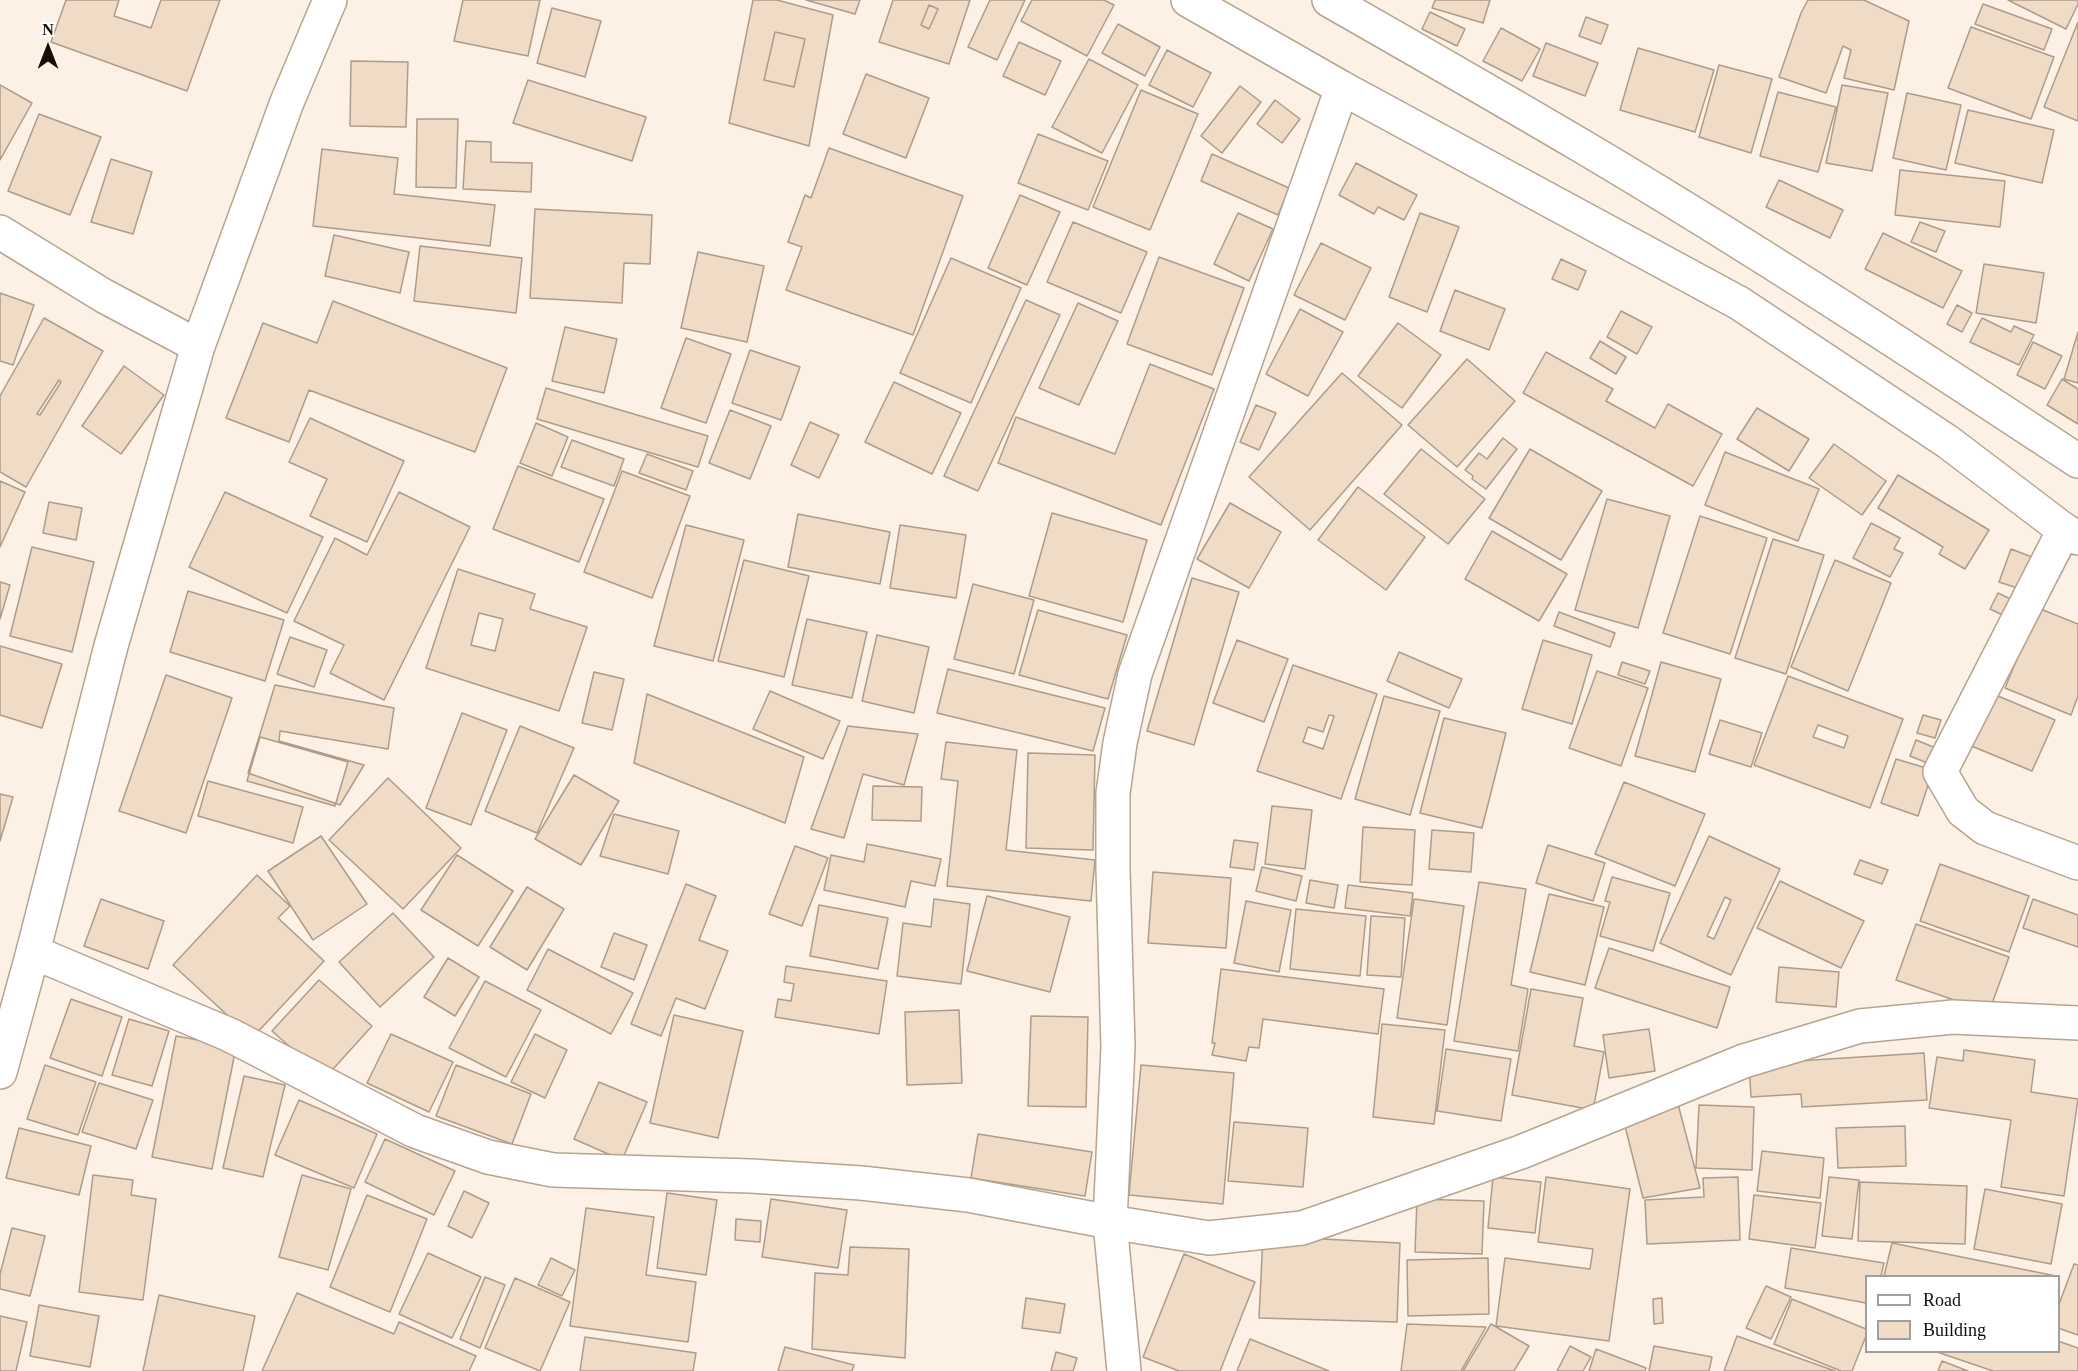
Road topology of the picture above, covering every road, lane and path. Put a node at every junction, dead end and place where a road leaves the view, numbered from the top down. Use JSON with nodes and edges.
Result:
{"nodes":[{"id":1,"x":330,"y":0,"type":"edge"},
{"id":2,"x":1188,"y":0,"type":"edge"},
{"id":3,"x":1329,"y":0,"type":"edge"},
{"id":4,"x":1342,"y":88,"type":"junction"},
{"id":5,"x":0,"y":232,"type":"edge"},
{"id":6,"x":198,"y":345,"type":"junction"},
{"id":7,"x":2078,"y":461,"type":"edge"},
{"id":8,"x":2071,"y":534,"type":"edge"},
{"id":9,"x":2078,"y":863,"type":"edge"},
{"id":10,"x":33,"y":952,"type":"junction"},
{"id":11,"x":2078,"y":1023,"type":"edge"},
{"id":12,"x":0,"y":1069,"type":"edge"},
{"id":13,"x":1110,"y":1222,"type":"junction"},
{"id":14,"x":1124,"y":1371,"type":"edge"}],
"edges":[{"from":1,"to":6,"type":"street"},
{"from":2,"to":4,"type":"street"},
{"from":3,"to":7,"type":"street"},
{"from":4,"to":8,"type":"street"},
{"from":4,"to":13,"type":"street"},
{"from":5,"to":6,"type":"street"},
{"from":6,"to":10,"type":"street"},
{"from":8,"to":9,"type":"street"},
{"from":10,"to":12,"type":"street"},
{"from":10,"to":13,"type":"street"},
{"from":11,"to":13,"type":"street"},
{"from":13,"to":14,"type":"street"}]}
